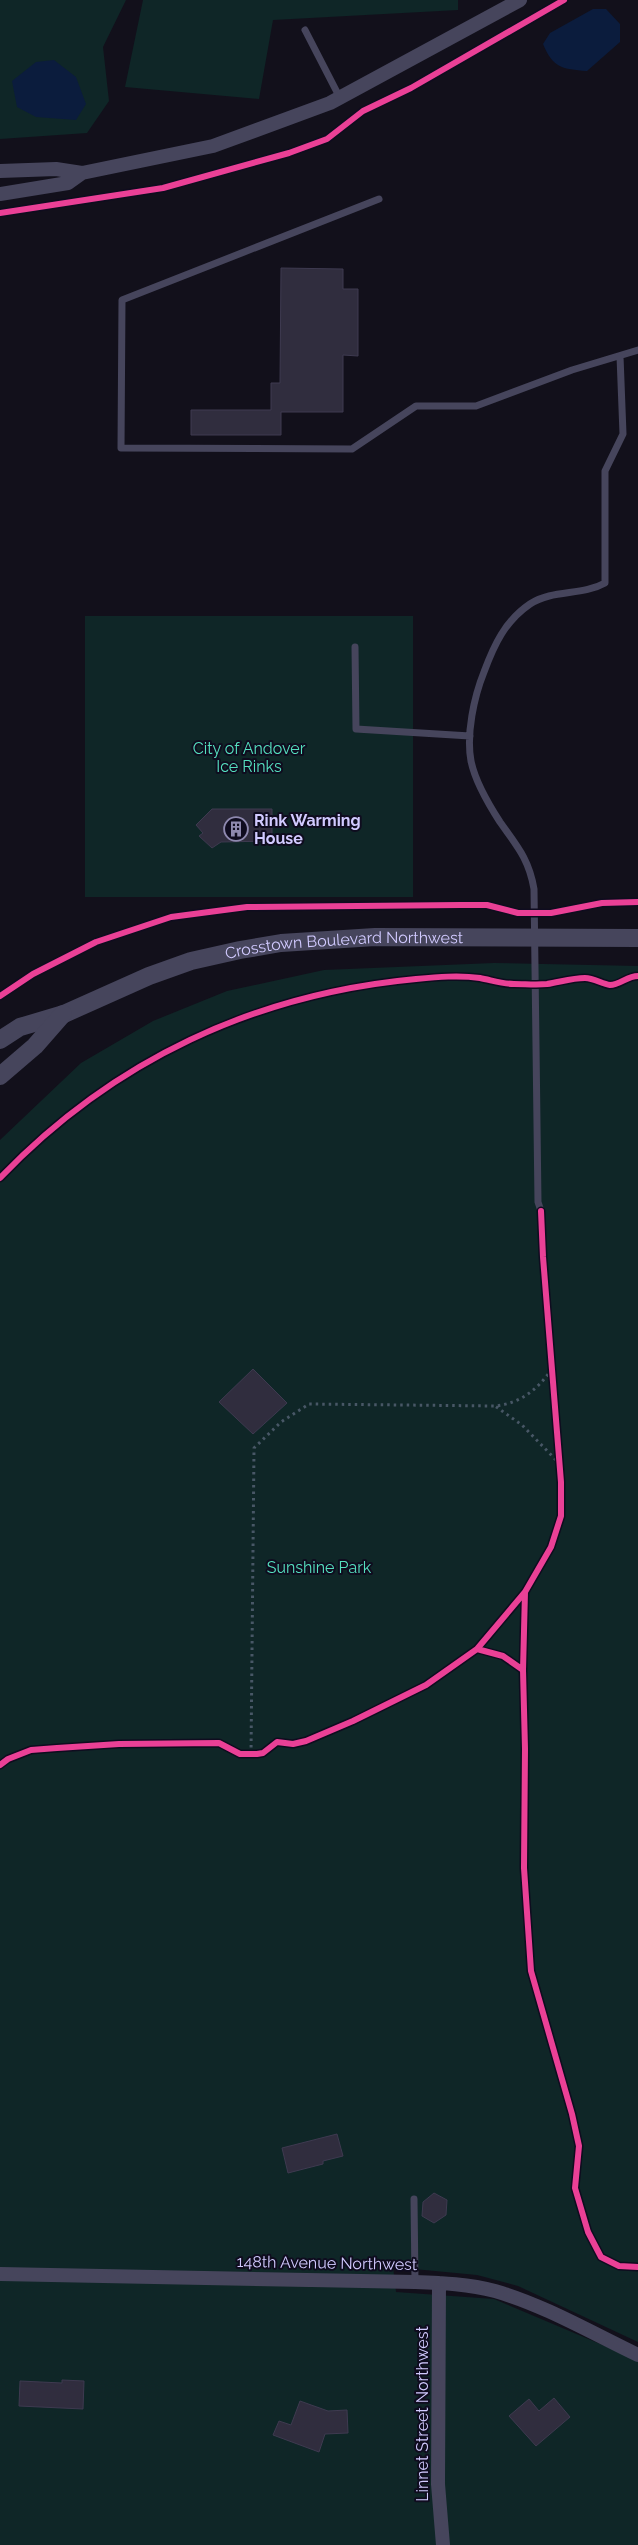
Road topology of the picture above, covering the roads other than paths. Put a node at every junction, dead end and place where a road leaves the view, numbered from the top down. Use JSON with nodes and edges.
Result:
{"nodes":[{"id":1,"x":520,"y":0,"type":"edge"},
{"id":2,"x":305,"y":30,"type":"dead end"},
{"id":3,"x":340,"y":98,"type":"junction"},
{"id":4,"x":0,"y":172,"type":"edge"},
{"id":5,"x":82,"y":174,"type":"junction"},
{"id":6,"x":0,"y":194,"type":"edge"},
{"id":7,"x":379,"y":199,"type":"dead end"},
{"id":8,"x":638,"y":350,"type":"edge"},
{"id":9,"x":620,"y":356,"type":"junction"},
{"id":10,"x":355,"y":647,"type":"dead end"},
{"id":11,"x":470,"y":736,"type":"junction"},
{"id":12,"x":534,"y":937,"type":"junction"},
{"id":13,"x":638,"y":938,"type":"edge"},
{"id":14,"x":64,"y":1014,"type":"junction"},
{"id":15,"x":0,"y":1040,"type":"edge"},
{"id":16,"x":0,"y":1076,"type":"edge"},
{"id":17,"x":541,"y":1211,"type":"dead end"},
{"id":18,"x":414,"y":2198,"type":"dead end"},
{"id":19,"x":0,"y":2274,"type":"edge"},
{"id":20,"x":415,"y":2282,"type":"junction"},
{"id":21,"x":439,"y":2283,"type":"junction"},
{"id":22,"x":638,"y":2355,"type":"edge"},
{"id":23,"x":442,"y":2545,"type":"edge"}],
"edges":[{"from":1,"to":3,"type":"street"},
{"from":2,"to":3,"type":"lane"},
{"from":3,"to":5,"type":"street"},
{"from":4,"to":5,"type":"street"},
{"from":5,"to":6,"type":"street"},
{"from":7,"to":9,"type":"lane"},
{"from":8,"to":9,"type":"lane"},
{"from":9,"to":11,"type":"lane"},
{"from":10,"to":11,"type":"lane"},
{"from":11,"to":12,"type":"lane"},
{"from":12,"to":13,"type":"street","name":"Crosstown Boulevard Northwest"},
{"from":12,"to":14,"type":"street","name":"Crosstown Boulevard Northwest"},
{"from":12,"to":17,"type":"lane"},
{"from":14,"to":15,"type":"street","name":"Crosstown Boulevard Northwest"},
{"from":14,"to":16,"type":"street","name":"Crosstown Boulevard Northwest"},
{"from":18,"to":20,"type":"lane"},
{"from":19,"to":20,"type":"street","name":"148th Avenue Northwest"},
{"from":20,"to":21,"type":"street","name":"148th Avenue Northwest"},
{"from":21,"to":22,"type":"street","name":"148th Avenue Northwest"},
{"from":21,"to":23,"type":"street","name":"Linnet Street Northwest"}]}
